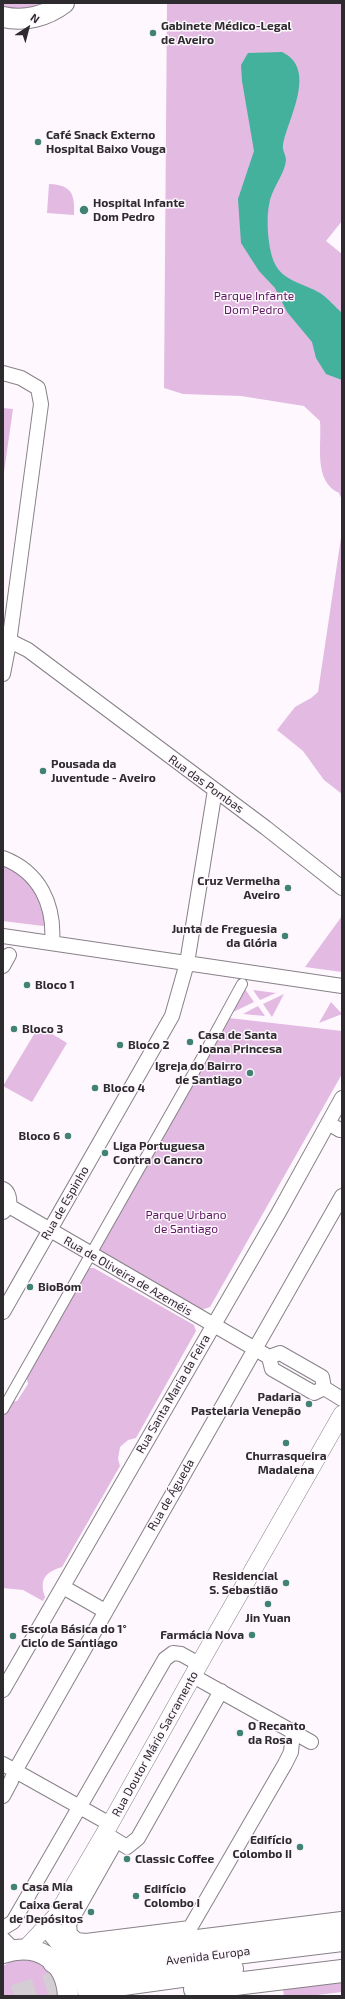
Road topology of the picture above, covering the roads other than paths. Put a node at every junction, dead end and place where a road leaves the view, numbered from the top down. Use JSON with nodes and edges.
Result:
{"nodes":[{"id":1,"x":64,"y":3,"type":"edge"},
{"id":2,"x":3,"y":17,"type":"edge"},
{"id":3,"x":3,"y":373,"type":"edge"},
{"id":4,"x":9,"y":643,"type":"junction"},
{"id":5,"x":3,"y":674,"type":"edge"},
{"id":6,"x":216,"y":790,"type":"junction"},
{"id":7,"x":3,"y":858,"type":"edge"},
{"id":8,"x":342,"y":888,"type":"edge"},
{"id":9,"x":3,"y":936,"type":"edge"},
{"id":10,"x":52,"y":943,"type":"junction"},
{"id":11,"x":187,"y":963,"type":"junction"},
{"id":12,"x":242,"y":984,"type":"dead end"},
{"id":13,"x":342,"y":986,"type":"edge"},
{"id":14,"x":342,"y":1098,"type":"edge"},
{"id":15,"x":328,"y":1123,"type":"junction"},
{"id":16,"x":340,"y":1130,"type":"dead end"},
{"id":17,"x":3,"y":1189,"type":"edge"},
{"id":18,"x":342,"y":1196,"type":"edge"},
{"id":19,"x":6,"y":1209,"type":"edge"},
{"id":20,"x":50,"y":1231,"type":"junction"},
{"id":21,"x":91,"y":1255,"type":"junction"},
{"id":22,"x":3,"y":1312,"type":"edge"},
{"id":23,"x":213,"y":1325,"type":"junction"},
{"id":24,"x":254,"y":1349,"type":"junction"},
{"id":25,"x":342,"y":1399,"type":"edge"},
{"id":26,"x":3,"y":1409,"type":"edge"},
{"id":27,"x":342,"y":1414,"type":"edge"},
{"id":28,"x":63,"y":1587,"type":"junction"},
{"id":29,"x":105,"y":1611,"type":"junction"},
{"id":30,"x":196,"y":1670,"type":"junction"},
{"id":31,"x":3,"y":1690,"type":"edge"},
{"id":32,"x":221,"y":1691,"type":"junction"},
{"id":33,"x":293,"y":1732,"type":"junction"},
{"id":34,"x":310,"y":1742,"type":"dead end"},
{"id":35,"x":9,"y":1767,"type":"edge"},
{"id":36,"x":3,"y":1796,"type":"edge"},
{"id":37,"x":79,"y":1807,"type":"junction"},
{"id":38,"x":110,"y":1833,"type":"junction"},
{"id":39,"x":342,"y":1923,"type":"edge"},
{"id":40,"x":55,"y":1924,"type":"junction"},
{"id":41,"x":8,"y":1925,"type":"edge"},
{"id":42,"x":342,"y":1940,"type":"edge"},
{"id":43,"x":11,"y":1948,"type":"edge"},
{"id":44,"x":342,"y":1954,"type":"edge"},
{"id":45,"x":52,"y":1960,"type":"junction"},
{"id":46,"x":342,"y":1971,"type":"edge"},
{"id":47,"x":74,"y":1980,"type":"edge"},
{"id":48,"x":134,"y":1996,"type":"edge"}],
"edges":[{"from":1,"to":2,"type":"main road"},
{"from":3,"to":4,"type":"street"},
{"from":4,"to":5,"type":"street"},
{"from":4,"to":6,"type":"street","name":"Rua das Pombas"},
{"from":6,"to":8,"type":"street","name":"Rua das Pombas"},
{"from":6,"to":11,"type":"street","name":"Rua de Espinho"},
{"from":7,"to":10,"type":"street"},
{"from":9,"to":10,"type":"street"},
{"from":10,"to":11,"type":"street"},
{"from":11,"to":13,"type":"street"},
{"from":11,"to":20,"type":"street","name":"Rua de Espinho"},
{"from":12,"to":21,"type":"street"},
{"from":14,"to":15,"type":"street","name":"Rua Santa Maria da Feira"},
{"from":15,"to":16,"type":"street"},
{"from":15,"to":23,"type":"street","name":"Rua Santa Maria da Feira"},
{"from":17,"to":19,"type":"street","name":"Rua de Oliveira de Azeméis"},
{"from":18,"to":24,"type":"street","name":"Rua de Águeda"},
{"from":19,"to":20,"type":"street","name":"Rua de Oliveira de Azeméis"},
{"from":20,"to":21,"type":"street","name":"Rua de Oliveira de Azeméis"},
{"from":20,"to":22,"type":"street","name":"Rua de Espinho"},
{"from":21,"to":23,"type":"street","name":"Rua de Oliveira de Azeméis"},
{"from":21,"to":26,"type":"street"},
{"from":23,"to":24,"type":"street","name":"Rua de Oliveira de Azeméis"},
{"from":23,"to":28,"type":"street","name":"Rua Santa Maria da Feira"},
{"from":24,"to":25,"type":"street","name":"Rua de Oliveira de Azeméis"},
{"from":24,"to":29,"type":"street","name":"Rua de Águeda"},
{"from":27,"to":30,"type":"street","name":"Rua Doutor Mário Sacramento"},
{"from":28,"to":29,"type":"street"},
{"from":28,"to":31,"type":"street","name":"Rua Santa Maria da Feira"},
{"from":29,"to":35,"type":"street","name":"Rua de Águeda"},
{"from":30,"to":32,"type":"street"},
{"from":30,"to":37,"type":"street","name":"Rua Doutor Mário Sacramento"},
{"from":30,"to":38,"type":"street","name":"Rua Doutor Mário Sacramento"},
{"from":32,"to":33,"type":"street"},
{"from":32,"to":38,"type":"street","name":"Rua Doutor Mário Sacramento"},
{"from":33,"to":34,"type":"street"},
{"from":33,"to":38,"type":"street","name":"Rua Doutor Mário Sacramento"},
{"from":35,"to":36,"type":"street","name":"Rua de Águeda"},
{"from":35,"to":37,"type":"street"},
{"from":37,"to":38,"type":"street","name":"Rua Doutor Mário Sacramento"},
{"from":37,"to":41,"type":"street","name":"Rua Doutor Mário Sacramento"},
{"from":38,"to":40,"type":"street","name":"Rua Doutor Mário Sacramento"},
{"from":39,"to":47,"type":"main road"},
{"from":40,"to":43,"type":"street","name":"Rua Doutor Mário Sacramento"},
{"from":40,"to":45,"type":"street","name":"Rua Doutor Mário Sacramento"},
{"from":40,"to":47,"type":"main road"},
{"from":42,"to":47,"type":"main road","name":"Avenida Europa"},
{"from":43,"to":45,"type":"main road"},
{"from":44,"to":47,"type":"main road","name":"Avenida Europa"},
{"from":45,"to":47,"type":"main road"},
{"from":45,"to":47,"type":"main road"},
{"from":46,"to":48,"type":"main road"}]}
